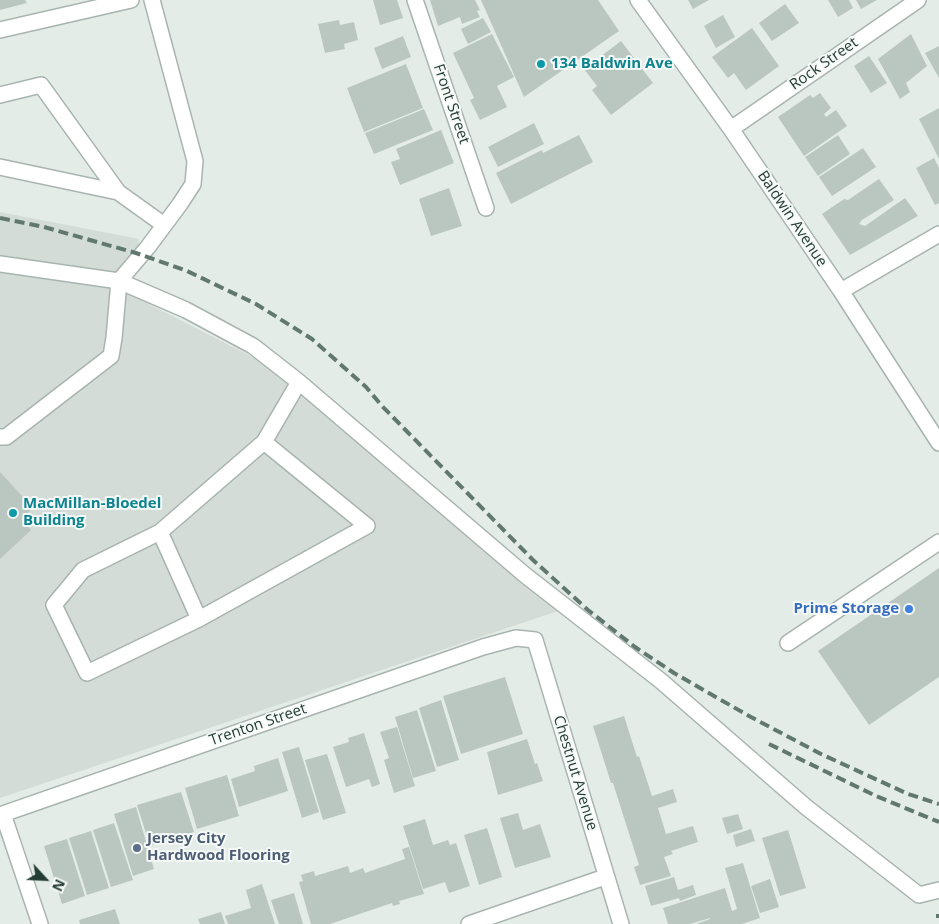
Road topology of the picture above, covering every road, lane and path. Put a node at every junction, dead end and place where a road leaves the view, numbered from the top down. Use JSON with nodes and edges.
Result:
{"nodes":[{"id":1,"x":131,"y":0,"type":"edge"},
{"id":2,"x":152,"y":0,"type":"edge"},
{"id":3,"x":415,"y":0,"type":"edge"},
{"id":4,"x":638,"y":0,"type":"edge"},
{"id":5,"x":918,"y":0,"type":"edge"},
{"id":6,"x":0,"y":30,"type":"edge"},
{"id":7,"x":0,"y":94,"type":"edge"},
{"id":8,"x":731,"y":129,"type":"junction"},
{"id":9,"x":0,"y":167,"type":"edge"},
{"id":10,"x":118,"y":192,"type":"junction"},
{"id":11,"x":486,"y":208,"type":"dead end"},
{"id":12,"x":164,"y":225,"type":"junction"},
{"id":13,"x":939,"y":234,"type":"edge"},
{"id":14,"x":0,"y":264,"type":"edge"},
{"id":15,"x":119,"y":281,"type":"junction"},
{"id":16,"x":841,"y":291,"type":"junction"},
{"id":17,"x":299,"y":382,"type":"junction"},
{"id":18,"x":0,"y":437,"type":"edge"},
{"id":19,"x":264,"y":442,"type":"junction"},
{"id":20,"x":939,"y":443,"type":"edge"},
{"id":21,"x":160,"y":532,"type":"junction"},
{"id":22,"x":939,"y":542,"type":"edge"},
{"id":23,"x":199,"y":618,"type":"junction"},
{"id":24,"x":516,"y":638,"type":"joint"},
{"id":25,"x":788,"y":643,"type":"dead end"},
{"id":26,"x":2,"y":815,"type":"edge"},
{"id":27,"x":606,"y":876,"type":"junction"},
{"id":28,"x":939,"y":890,"type":"edge"},
{"id":29,"x":40,"y":924,"type":"edge"},
{"id":30,"x":469,"y":924,"type":"edge"},
{"id":31,"x":621,"y":924,"type":"edge"}],
"edges":[{"from":1,"to":6,"type":"street"},
{"from":2,"to":12,"type":"street"},
{"from":3,"to":11,"type":"street","name":"Front Street"},
{"from":4,"to":8,"type":"street","name":"Baldwin Avenue"},
{"from":5,"to":8,"type":"street","name":"Rock Street"},
{"from":7,"to":10,"type":"street"},
{"from":8,"to":16,"type":"street","name":"Baldwin Avenue"},
{"from":9,"to":10,"type":"street"},
{"from":10,"to":12,"type":"street"},
{"from":12,"to":15,"type":"street"},
{"from":13,"to":16,"type":"street"},
{"from":14,"to":15,"type":"street"},
{"from":15,"to":17,"type":"street"},
{"from":15,"to":18,"type":"street"},
{"from":16,"to":20,"type":"street","name":"Baldwin Avenue"},
{"from":17,"to":19,"type":"street"},
{"from":17,"to":28,"type":"street"},
{"from":19,"to":21,"type":"street"},
{"from":19,"to":23,"type":"street"},
{"from":21,"to":23,"type":"street"},
{"from":21,"to":23,"type":"street"},
{"from":22,"to":25,"type":"street"},
{"from":24,"to":26,"type":"street","name":"Trenton Street"},
{"from":24,"to":27,"type":"street","name":"Chestnut Avenue"},
{"from":26,"to":29,"type":"street"},
{"from":27,"to":30,"type":"street"},
{"from":27,"to":31,"type":"street","name":"Chestnut Avenue"}]}
